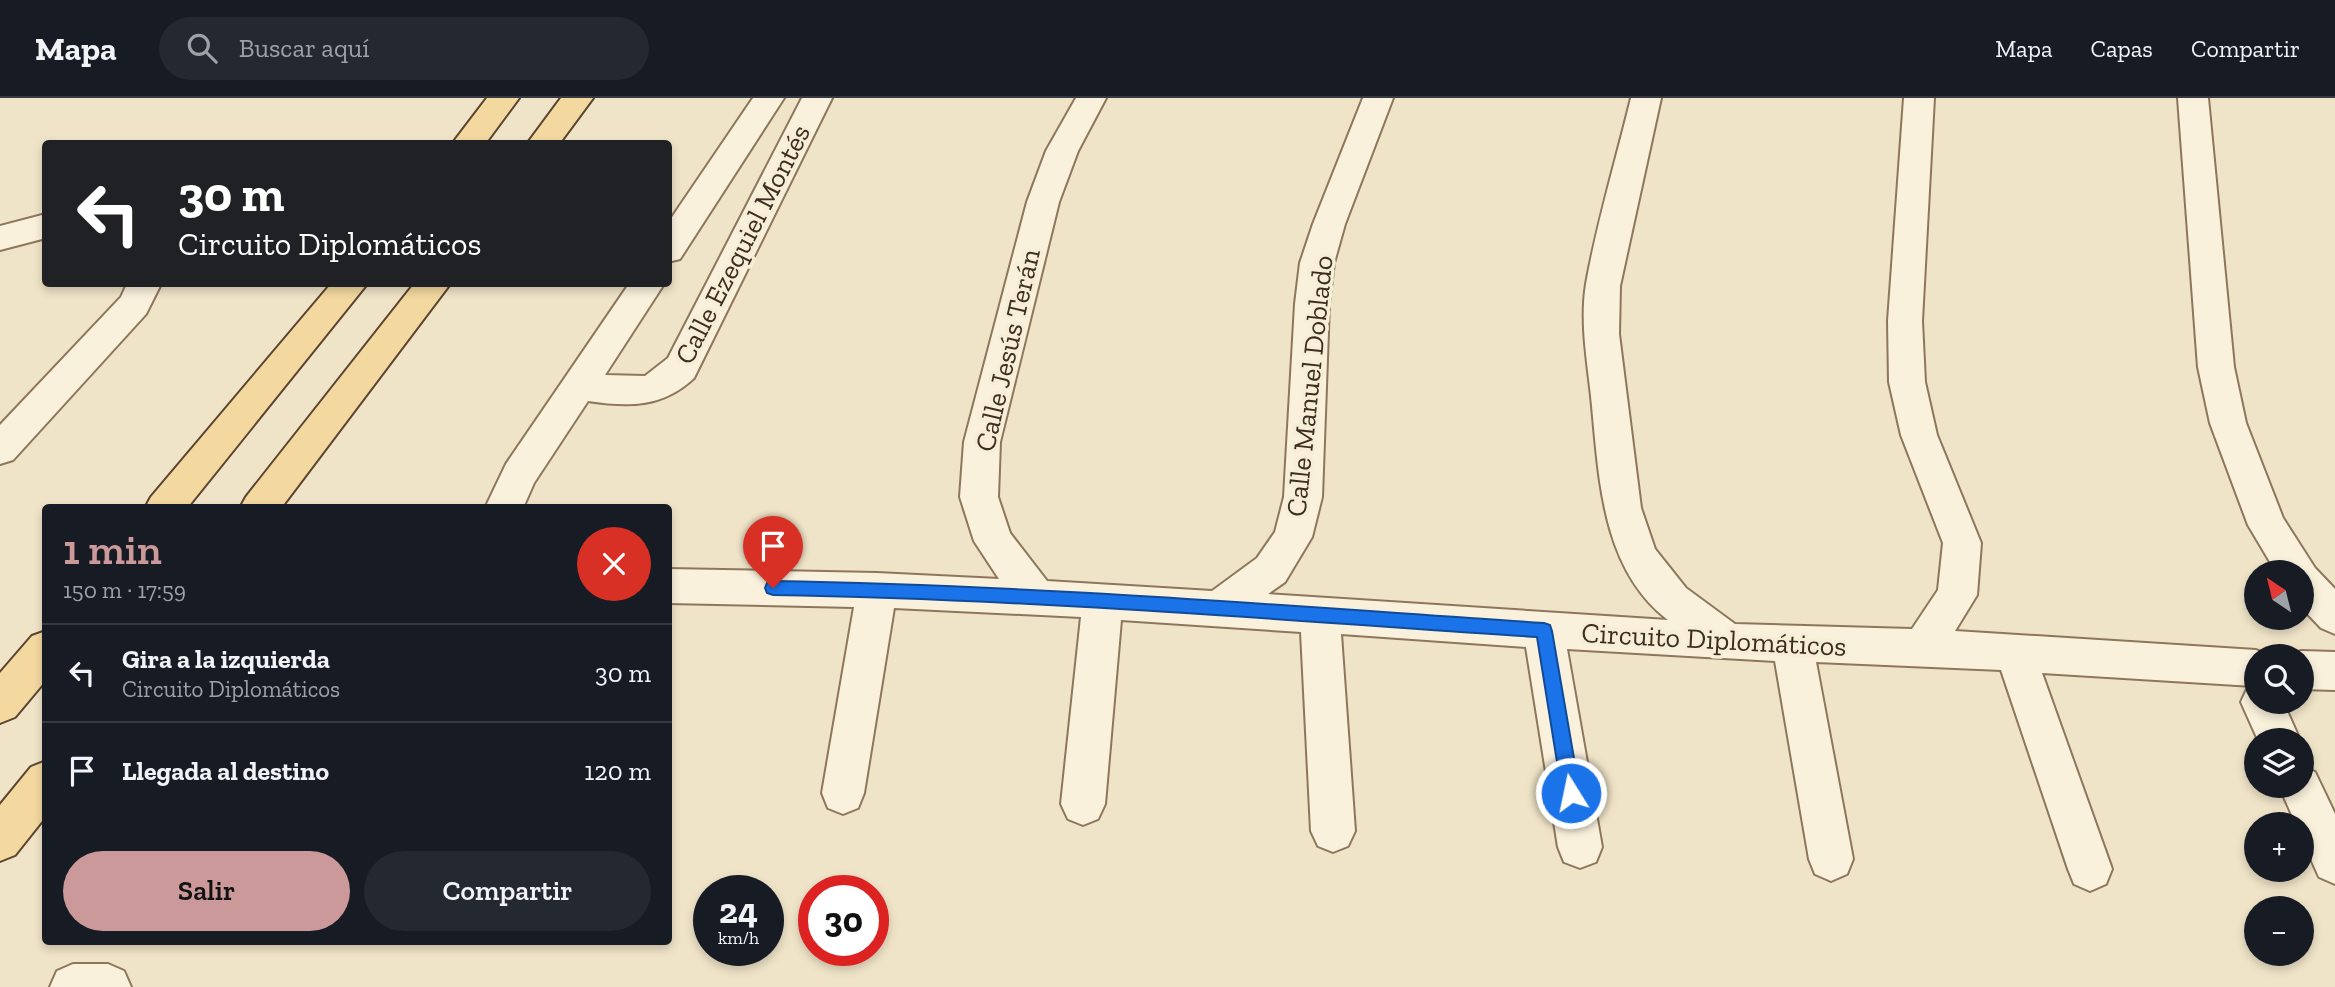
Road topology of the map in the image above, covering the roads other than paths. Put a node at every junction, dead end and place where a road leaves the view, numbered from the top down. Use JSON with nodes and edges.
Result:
{"nodes":[{"id":1,"x":504,"y":98,"type":"edge"},
{"id":2,"x":578,"y":98,"type":"edge"},
{"id":3,"x":769,"y":98,"type":"edge"},
{"id":4,"x":817,"y":98,"type":"edge"},
{"id":5,"x":1090,"y":98,"type":"edge"},
{"id":6,"x":1378,"y":98,"type":"edge"},
{"id":7,"x":1646,"y":98,"type":"edge"},
{"id":8,"x":1919,"y":98,"type":"edge"},
{"id":9,"x":2193,"y":98,"type":"edge"},
{"id":10,"x":470,"y":140,"type":"edge"},
{"id":11,"x":545,"y":140,"type":"edge"},
{"id":12,"x":42,"y":227,"type":"edge"},
{"id":13,"x":0,"y":238,"type":"edge"},
{"id":14,"x":672,"y":244,"type":"edge"},
{"id":15,"x":143,"y":287,"type":"edge"},
{"id":16,"x":348,"y":287,"type":"edge"},
{"id":17,"x":431,"y":287,"type":"edge"},
{"id":18,"x":644,"y":287,"type":"edge"},
{"id":19,"x":579,"y":386,"type":"junction"},
{"id":20,"x":0,"y":449,"type":"edge"},
{"id":21,"x":167,"y":504,"type":"edge"},
{"id":22,"x":262,"y":504,"type":"edge"},
{"id":23,"x":506,"y":504,"type":"edge"},
{"id":24,"x":2290,"y":560,"type":"edge"},
{"id":25,"x":672,"y":586,"type":"edge"},
{"id":26,"x":877,"y":590,"type":"junction"},
{"id":27,"x":2314,"y":594,"type":"edge"},
{"id":28,"x":1037,"y":598,"type":"junction"},
{"id":29,"x":1103,"y":601,"type":"junction"},
{"id":30,"x":1217,"y":609,"type":"junction"},
{"id":31,"x":1320,"y":616,"type":"junction"},
{"id":32,"x":2335,"y":616,"type":"edge"},
{"id":33,"x":1544,"y":631,"type":"junction"},
{"id":34,"x":1728,"y":642,"type":"junction"},
{"id":35,"x":1792,"y":644,"type":"junction"},
{"id":36,"x":1922,"y":647,"type":"junction"},
{"id":37,"x":2015,"y":653,"type":"junction"},
{"id":38,"x":42,"y":654,"type":"edge"},
{"id":39,"x":2314,"y":670,"type":"edge"},
{"id":40,"x":2335,"y":671,"type":"edge"},
{"id":41,"x":2244,"y":681,"type":"edge"},
{"id":42,"x":0,"y":704,"type":"edge"},
{"id":43,"x":42,"y":786,"type":"edge"},
{"id":44,"x":843,"y":793,"type":"dead end"},
{"id":45,"x":2306,"y":798,"type":"edge"},
{"id":46,"x":1083,"y":804,"type":"dead end"},
{"id":47,"x":1333,"y":831,"type":"dead end"},
{"id":48,"x":0,"y":840,"type":"edge"},
{"id":49,"x":1580,"y":847,"type":"dead end"},
{"id":50,"x":1831,"y":859,"type":"dead end"},
{"id":51,"x":2335,"y":862,"type":"edge"},
{"id":52,"x":2090,"y":869,"type":"dead end"},
{"id":53,"x":73,"y":987,"type":"edge"},
{"id":54,"x":108,"y":987,"type":"edge"}],
"edges":[{"from":1,"to":10,"type":"main road"},
{"from":2,"to":11,"type":"main road"},
{"from":3,"to":14,"type":"street"},
{"from":4,"to":19,"type":"street","name":"Calle Ezequiel Montés"},
{"from":5,"to":28,"type":"street","name":"Calle Jesús Terán"},
{"from":6,"to":30,"type":"street","name":"Calle Manuel Doblado"},
{"from":7,"to":34,"type":"street"},
{"from":8,"to":36,"type":"street"},
{"from":9,"to":24,"type":"street"},
{"from":12,"to":13,"type":"street"},
{"from":15,"to":20,"type":"street"},
{"from":16,"to":21,"type":"main road"},
{"from":17,"to":22,"type":"main road"},
{"from":18,"to":19,"type":"street"},
{"from":19,"to":23,"type":"street"},
{"from":25,"to":26,"type":"street","name":"Circuito Diplomáticos"},
{"from":26,"to":28,"type":"street","name":"Circuito Diplomáticos"},
{"from":26,"to":44,"type":"street"},
{"from":27,"to":32,"type":"street"},
{"from":28,"to":29,"type":"street","name":"Circuito Diplomáticos"},
{"from":29,"to":30,"type":"street","name":"Circuito Diplomáticos"},
{"from":29,"to":46,"type":"street"},
{"from":30,"to":31,"type":"street","name":"Circuito Diplomáticos"},
{"from":31,"to":33,"type":"street","name":"Circuito Diplomáticos"},
{"from":31,"to":47,"type":"street"},
{"from":33,"to":34,"type":"street","name":"Circuito Diplomáticos"},
{"from":33,"to":49,"type":"street"},
{"from":34,"to":35,"type":"street","name":"Circuito Diplomáticos"},
{"from":35,"to":36,"type":"street","name":"Circuito Diplomáticos"},
{"from":35,"to":50,"type":"street"},
{"from":36,"to":37,"type":"street","name":"Circuito Diplomáticos"},
{"from":37,"to":41,"type":"street","name":"Circuito Diplomáticos"},
{"from":37,"to":52,"type":"street"},
{"from":38,"to":42,"type":"main road"},
{"from":39,"to":40,"type":"street"},
{"from":43,"to":48,"type":"main road"},
{"from":45,"to":51,"type":"street"},
{"from":53,"to":54,"type":"street"}]}
